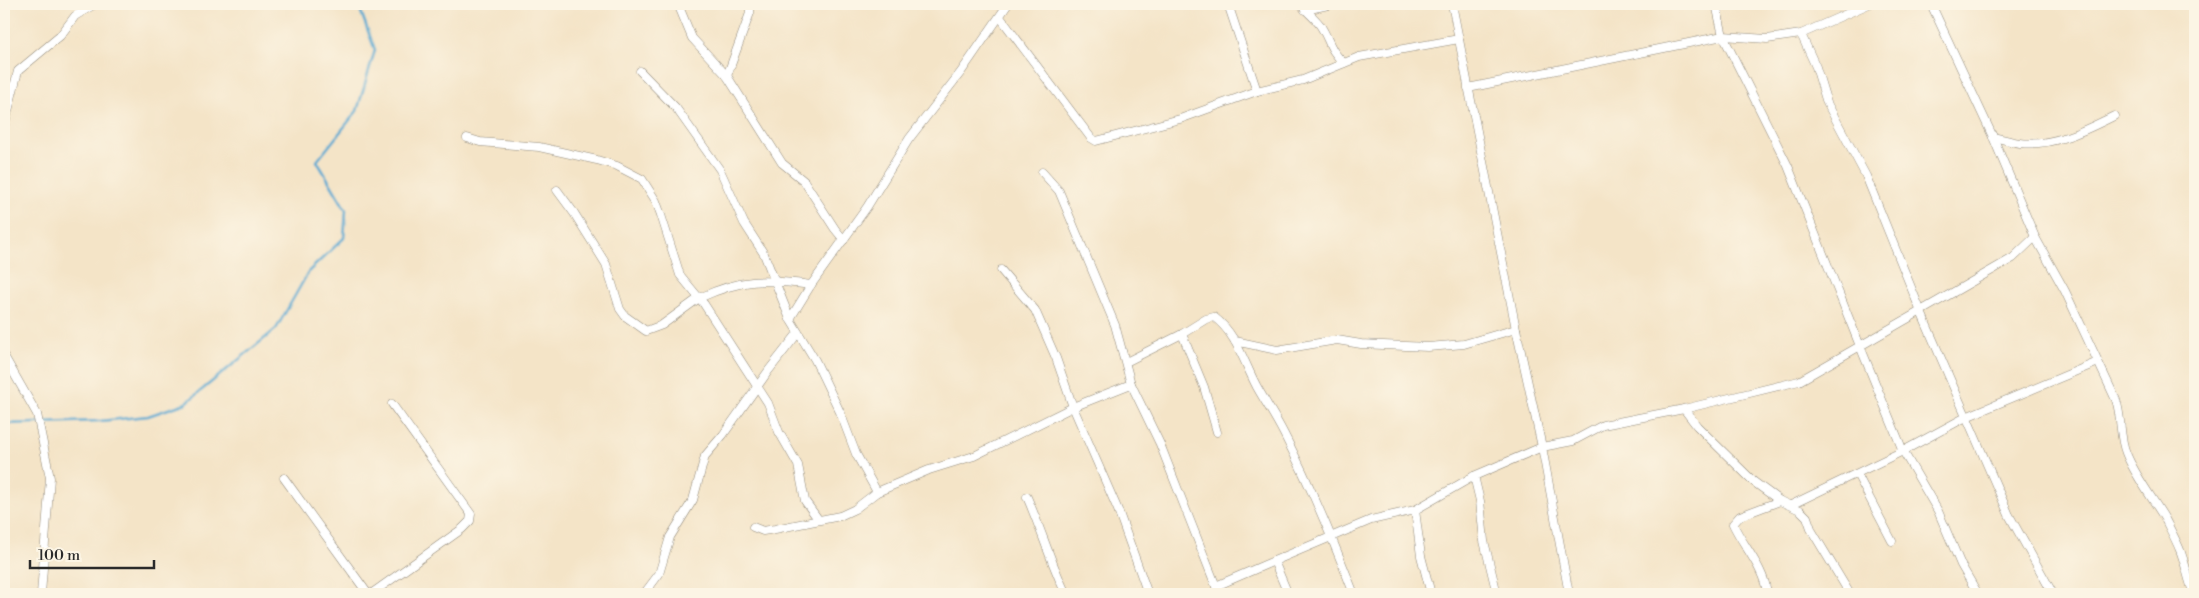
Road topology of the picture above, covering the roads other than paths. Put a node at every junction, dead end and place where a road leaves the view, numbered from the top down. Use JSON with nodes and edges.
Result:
{"nodes":[{"id":1,"x":95,"y":4,"type":"edge"},
{"id":2,"x":750,"y":4,"type":"edge"},
{"id":3,"x":1008,"y":4,"type":"edge"},
{"id":4,"x":1228,"y":4,"type":"edge"},
{"id":5,"x":1333,"y":4,"type":"edge"},
{"id":6,"x":1452,"y":4,"type":"edge"},
{"id":7,"x":1716,"y":4,"type":"edge"},
{"id":8,"x":1931,"y":4,"type":"edge"},
{"id":9,"x":1865,"y":5,"type":"edge"},
{"id":10,"x":1303,"y":7,"type":"edge"},
{"id":11,"x":680,"y":9,"type":"dead end"},
{"id":12,"x":1000,"y":17,"type":"junction"},
{"id":13,"x":1801,"y":34,"type":"junction"},
{"id":14,"x":1723,"y":36,"type":"junction"},
{"id":15,"x":1459,"y":39,"type":"junction"},
{"id":16,"x":1344,"y":63,"type":"junction"},
{"id":17,"x":640,"y":71,"type":"dead end"},
{"id":18,"x":727,"y":76,"type":"junction"},
{"id":19,"x":1468,"y":88,"type":"junction"},
{"id":20,"x":1258,"y":92,"type":"junction"},
{"id":21,"x":2114,"y":116,"type":"dead end"},
{"id":22,"x":4,"y":127,"type":"edge"},
{"id":23,"x":1993,"y":137,"type":"junction"},
{"id":24,"x":467,"y":138,"type":"dead end"},
{"id":25,"x":1042,"y":172,"type":"dead end"},
{"id":26,"x":557,"y":190,"type":"dead end"},
{"id":27,"x":2035,"y":237,"type":"junction"},
{"id":28,"x":844,"y":240,"type":"junction"},
{"id":29,"x":1001,"y":270,"type":"dead end"},
{"id":30,"x":774,"y":281,"type":"junction"},
{"id":31,"x":810,"y":286,"type":"junction"},
{"id":32,"x":699,"y":298,"type":"junction"},
{"id":33,"x":1921,"y":312,"type":"junction"},
{"id":34,"x":790,"y":318,"type":"junction"},
{"id":35,"x":1516,"y":329,"type":"junction"},
{"id":36,"x":798,"y":333,"type":"junction"},
{"id":37,"x":1182,"y":334,"type":"junction"},
{"id":38,"x":1235,"y":340,"type":"junction"},
{"id":39,"x":1860,"y":346,"type":"junction"},
{"id":40,"x":4,"y":356,"type":"edge"},
{"id":41,"x":1126,"y":362,"type":"junction"},
{"id":42,"x":2098,"y":362,"type":"junction"},
{"id":43,"x":1131,"y":384,"type":"junction"},
{"id":44,"x":757,"y":387,"type":"junction"},
{"id":45,"x":392,"y":404,"type":"dead end"},
{"id":46,"x":1074,"y":407,"type":"junction"},
{"id":47,"x":1684,"y":409,"type":"junction"},
{"id":48,"x":1966,"y":417,"type":"junction"},
{"id":49,"x":1217,"y":432,"type":"dead end"},
{"id":50,"x":1542,"y":447,"type":"junction"},
{"id":51,"x":1903,"y":452,"type":"junction"},
{"id":52,"x":1857,"y":474,"type":"junction"},
{"id":53,"x":1474,"y":476,"type":"junction"},
{"id":54,"x":284,"y":478,"type":"dead end"},
{"id":55,"x":877,"y":492,"type":"junction"},
{"id":56,"x":1027,"y":497,"type":"dead end"},
{"id":57,"x":1780,"y":501,"type":"junction"},
{"id":58,"x":1791,"y":504,"type":"junction"},
{"id":59,"x":1415,"y":510,"type":"junction"},
{"id":60,"x":818,"y":519,"type":"junction"},
{"id":61,"x":753,"y":527,"type":"dead end"},
{"id":62,"x":1332,"y":538,"type":"junction"},
{"id":63,"x":1892,"y":540,"type":"dead end"},
{"id":64,"x":1274,"y":561,"type":"junction"},
{"id":65,"x":1218,"y":590,"type":"edge"},
{"id":66,"x":2050,"y":593,"type":"edge"},
{"id":67,"x":41,"y":594,"type":"edge"},
{"id":68,"x":370,"y":594,"type":"edge"},
{"id":69,"x":644,"y":594,"type":"edge"},
{"id":70,"x":1066,"y":594,"type":"edge"},
{"id":71,"x":1148,"y":594,"type":"edge"},
{"id":72,"x":1209,"y":594,"type":"edge"},
{"id":73,"x":1288,"y":594,"type":"edge"},
{"id":74,"x":1354,"y":594,"type":"edge"},
{"id":75,"x":1431,"y":594,"type":"edge"},
{"id":76,"x":1496,"y":594,"type":"edge"},
{"id":77,"x":1569,"y":594,"type":"edge"},
{"id":78,"x":1767,"y":594,"type":"edge"},
{"id":79,"x":1850,"y":594,"type":"edge"},
{"id":80,"x":1978,"y":594,"type":"edge"},
{"id":81,"x":2194,"y":594,"type":"edge"}],
"edges":[{"from":1,"to":22,"type":"street"},
{"from":2,"to":18,"type":"street"},
{"from":3,"to":12,"type":"street"},
{"from":4,"to":20,"type":"street"},
{"from":5,"to":10,"type":"street"},
{"from":6,"to":15,"type":"street"},
{"from":7,"to":14,"type":"street"},
{"from":8,"to":23,"type":"street"},
{"from":9,"to":13,"type":"street"},
{"from":10,"to":16,"type":"street"},
{"from":11,"to":18,"type":"street"},
{"from":12,"to":20,"type":"street"},
{"from":12,"to":28,"type":"street"},
{"from":13,"to":14,"type":"street"},
{"from":13,"to":33,"type":"street"},
{"from":14,"to":19,"type":"street"},
{"from":14,"to":39,"type":"street"},
{"from":15,"to":16,"type":"street"},
{"from":15,"to":19,"type":"street"},
{"from":16,"to":20,"type":"street"},
{"from":17,"to":30,"type":"street"},
{"from":18,"to":28,"type":"street"},
{"from":19,"to":35,"type":"street"},
{"from":21,"to":23,"type":"street"},
{"from":23,"to":27,"type":"street"},
{"from":24,"to":32,"type":"street"},
{"from":25,"to":41,"type":"street"},
{"from":26,"to":32,"type":"street"},
{"from":27,"to":33,"type":"street"},
{"from":27,"to":42,"type":"street"},
{"from":28,"to":31,"type":"street"},
{"from":29,"to":46,"type":"street"},
{"from":30,"to":31,"type":"street"},
{"from":30,"to":32,"type":"street"},
{"from":30,"to":34,"type":"street"},
{"from":31,"to":34,"type":"street"},
{"from":32,"to":44,"type":"street"},
{"from":33,"to":39,"type":"street"},
{"from":33,"to":48,"type":"street"},
{"from":34,"to":36,"type":"street"},
{"from":35,"to":38,"type":"street"},
{"from":35,"to":50,"type":"street"},
{"from":36,"to":44,"type":"street"},
{"from":36,"to":55,"type":"street"},
{"from":37,"to":38,"type":"street"},
{"from":37,"to":41,"type":"street"},
{"from":37,"to":49,"type":"street"},
{"from":38,"to":62,"type":"street"},
{"from":39,"to":47,"type":"street"},
{"from":39,"to":51,"type":"street"},
{"from":40,"to":67,"type":"street"},
{"from":41,"to":43,"type":"street"},
{"from":42,"to":48,"type":"street"},
{"from":42,"to":81,"type":"street"},
{"from":43,"to":46,"type":"street"},
{"from":43,"to":65,"type":"street"},
{"from":44,"to":60,"type":"street"},
{"from":44,"to":69,"type":"street"},
{"from":45,"to":68,"type":"street"},
{"from":46,"to":55,"type":"street"},
{"from":46,"to":71,"type":"street"},
{"from":47,"to":50,"type":"street"},
{"from":47,"to":57,"type":"street"},
{"from":48,"to":51,"type":"street"},
{"from":48,"to":66,"type":"street"},
{"from":50,"to":53,"type":"street"},
{"from":50,"to":77,"type":"street"},
{"from":51,"to":52,"type":"street"},
{"from":51,"to":80,"type":"street"},
{"from":52,"to":58,"type":"street"},
{"from":52,"to":63,"type":"street"},
{"from":53,"to":59,"type":"street"},
{"from":53,"to":76,"type":"street"},
{"from":54,"to":68,"type":"street"},
{"from":55,"to":60,"type":"street"},
{"from":56,"to":70,"type":"street"},
{"from":57,"to":58,"type":"street"},
{"from":57,"to":78,"type":"street"},
{"from":58,"to":79,"type":"street"},
{"from":59,"to":62,"type":"street"},
{"from":59,"to":75,"type":"street"},
{"from":60,"to":61,"type":"street"},
{"from":62,"to":64,"type":"street"},
{"from":62,"to":74,"type":"street"},
{"from":64,"to":65,"type":"street"},
{"from":64,"to":73,"type":"street"},
{"from":65,"to":72,"type":"street"}]}
